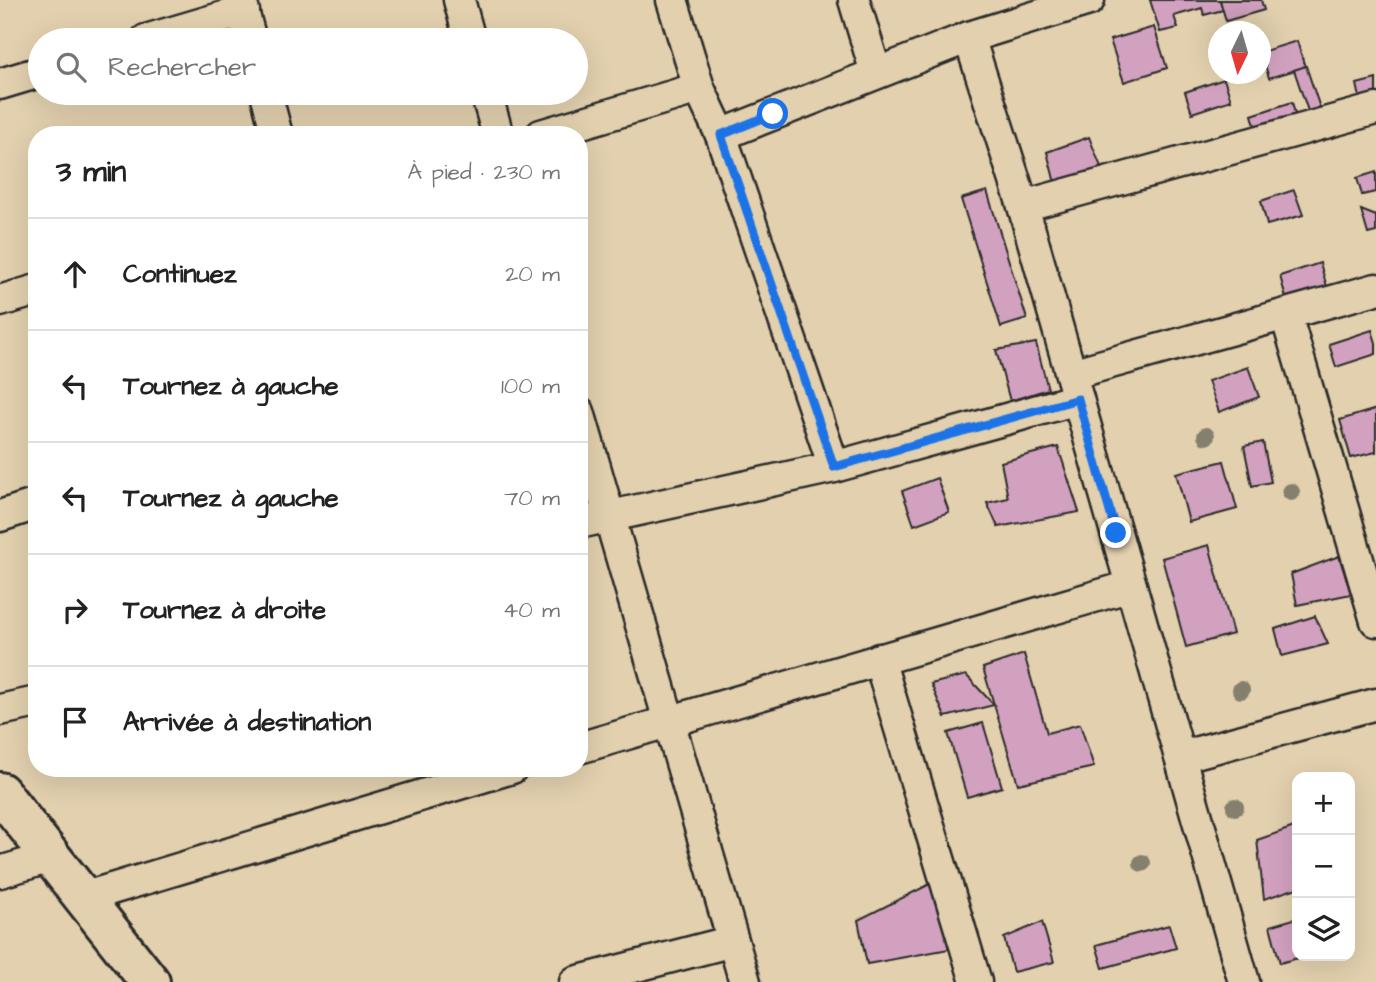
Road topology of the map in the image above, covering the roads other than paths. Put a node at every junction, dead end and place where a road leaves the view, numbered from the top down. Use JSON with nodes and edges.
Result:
{"nodes":[{"id":1,"x":458,"y":0,"type":"edge"},
{"id":2,"x":672,"y":0,"type":"edge"},
{"id":3,"x":854,"y":0,"type":"edge"},
{"id":4,"x":1089,"y":0,"type":"edge"},
{"id":5,"x":242,"y":5,"type":"edge"},
{"id":6,"x":179,"y":28,"type":"edge"},
{"id":7,"x":248,"y":28,"type":"edge"},
{"id":8,"x":466,"y":28,"type":"edge"},
{"id":9,"x":969,"y":37,"type":"junction"},
{"id":10,"x":876,"y":73,"type":"junction"},
{"id":11,"x":28,"y":76,"type":"edge"},
{"id":12,"x":0,"y":85,"type":"edge"},
{"id":13,"x":699,"y":88,"type":"junction"},
{"id":14,"x":268,"y":105,"type":"edge"},
{"id":15,"x":489,"y":105,"type":"edge"},
{"id":16,"x":1376,"y":109,"type":"edge"},
{"id":17,"x":274,"y":126,"type":"edge"},
{"id":18,"x":495,"y":126,"type":"edge"},
{"id":19,"x":571,"y":126,"type":"edge"},
{"id":20,"x":721,"y":135,"type":"junction"},
{"id":21,"x":1023,"y":206,"type":"junction"},
{"id":22,"x":1376,"y":289,"type":"edge"},
{"id":23,"x":28,"y":293,"type":"edge"},
{"id":24,"x":0,"y":301,"type":"edge"},
{"id":25,"x":1286,"y":315,"type":"junction"},
{"id":26,"x":1074,"y":387,"type":"junction"},
{"id":27,"x":588,"y":442,"type":"edge"},
{"id":28,"x":834,"y":467,"type":"junction"},
{"id":29,"x":28,"y":508,"type":"edge"},
{"id":30,"x":610,"y":515,"type":"junction"},
{"id":31,"x":0,"y":516,"type":"edge"},
{"id":32,"x":588,"y":521,"type":"edge"},
{"id":33,"x":1131,"y":586,"type":"junction"},
{"id":34,"x":1376,"y":621,"type":"edge"},
{"id":35,"x":880,"y":659,"type":"junction"},
{"id":36,"x":28,"y":704,"type":"edge"},
{"id":37,"x":1376,"y":704,"type":"edge"},
{"id":38,"x":0,"y":710,"type":"edge"},
{"id":39,"x":670,"y":722,"type":"junction"},
{"id":40,"x":588,"y":745,"type":"edge"},
{"id":41,"x":1180,"y":757,"type":"junction"},
{"id":42,"x":458,"y":777,"type":"edge"},
{"id":43,"x":0,"y":792,"type":"edge"},
{"id":44,"x":51,"y":857,"type":"junction"},
{"id":45,"x":0,"y":872,"type":"edge"},
{"id":46,"x":85,"y":897,"type":"junction"},
{"id":47,"x":733,"y":941,"type":"junction"},
{"id":48,"x":150,"y":982,"type":"edge"},
{"id":49,"x":575,"y":982,"type":"edge"},
{"id":50,"x":745,"y":982,"type":"edge"},
{"id":51,"x":976,"y":982,"type":"edge"},
{"id":52,"x":1244,"y":982,"type":"edge"}],
"edges":[{"from":1,"to":8,"type":"street"},
{"from":2,"to":13,"type":"street"},
{"from":3,"to":10,"type":"street"},
{"from":4,"to":9,"type":"street"},
{"from":5,"to":6,"type":"street"},
{"from":5,"to":7,"type":"street"},
{"from":9,"to":10,"type":"street"},
{"from":9,"to":21,"type":"street"},
{"from":10,"to":20,"type":"street"},
{"from":11,"to":12,"type":"street"},
{"from":13,"to":19,"type":"street"},
{"from":13,"to":20,"type":"street"},
{"from":14,"to":17,"type":"street"},
{"from":15,"to":18,"type":"street"},
{"from":16,"to":21,"type":"street"},
{"from":20,"to":28,"type":"street"},
{"from":21,"to":26,"type":"street"},
{"from":22,"to":25,"type":"street"},
{"from":23,"to":24,"type":"street"},
{"from":25,"to":26,"type":"street"},
{"from":25,"to":34,"type":"street"},
{"from":26,"to":28,"type":"street"},
{"from":26,"to":33,"type":"street"},
{"from":27,"to":30,"type":"street"},
{"from":28,"to":30,"type":"street"},
{"from":29,"to":31,"type":"street"},
{"from":30,"to":32,"type":"street"},
{"from":30,"to":39,"type":"street"},
{"from":33,"to":35,"type":"street"},
{"from":33,"to":41,"type":"street"},
{"from":35,"to":39,"type":"street"},
{"from":35,"to":51,"type":"street"},
{"from":36,"to":38,"type":"street"},
{"from":37,"to":41,"type":"street"},
{"from":39,"to":40,"type":"street"},
{"from":39,"to":47,"type":"street"},
{"from":41,"to":52,"type":"street"},
{"from":42,"to":46,"type":"street"},
{"from":43,"to":44,"type":"main road"},
{"from":44,"to":45,"type":"street"},
{"from":44,"to":46,"type":"main road"},
{"from":46,"to":48,"type":"main road"},
{"from":47,"to":49,"type":"street"},
{"from":47,"to":50,"type":"street"}]}
